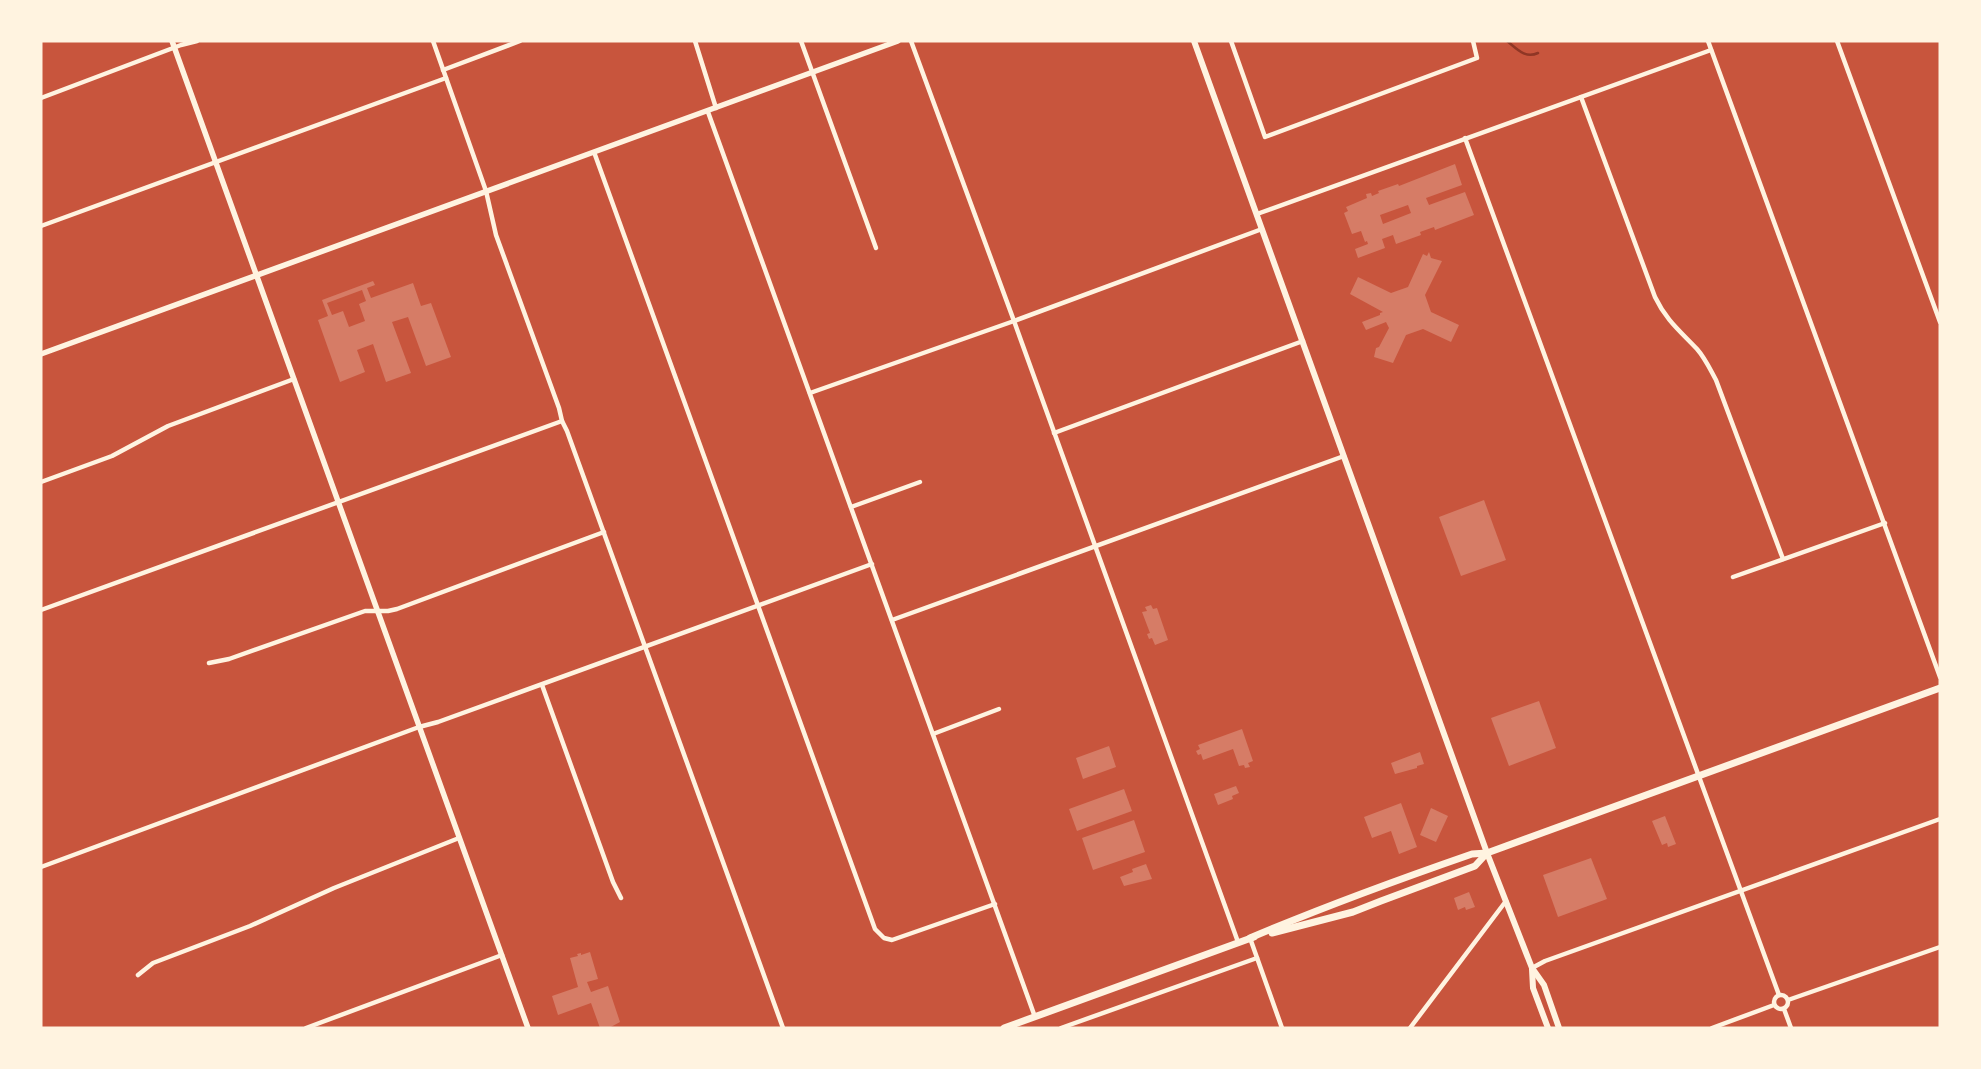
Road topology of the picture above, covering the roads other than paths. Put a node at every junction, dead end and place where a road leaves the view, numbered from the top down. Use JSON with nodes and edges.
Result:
{"nodes":[{"id":1,"x":172,"y":41,"type":"edge"},
{"id":2,"x":197,"y":41,"type":"edge"},
{"id":3,"x":433,"y":41,"type":"edge"},
{"id":4,"x":520,"y":41,"type":"edge"},
{"id":5,"x":695,"y":41,"type":"edge"},
{"id":6,"x":801,"y":41,"type":"edge"},
{"id":7,"x":898,"y":41,"type":"edge"},
{"id":8,"x":911,"y":41,"type":"edge"},
{"id":9,"x":1194,"y":41,"type":"edge"},
{"id":10,"x":1231,"y":41,"type":"edge"},
{"id":11,"x":1474,"y":41,"type":"edge"},
{"id":12,"x":1708,"y":41,"type":"edge"},
{"id":13,"x":1837,"y":41,"type":"edge"},
{"id":14,"x":174,"y":48,"type":"junction"},
{"id":15,"x":1711,"y":50,"type":"junction"},
{"id":16,"x":443,"y":70,"type":"junction"},
{"id":17,"x":812,"y":73,"type":"junction"},
{"id":18,"x":446,"y":78,"type":"junction"},
{"id":19,"x":1581,"y":97,"type":"junction"},
{"id":20,"x":41,"y":98,"type":"edge"},
{"id":21,"x":716,"y":108,"type":"junction"},
{"id":22,"x":708,"y":112,"type":"junction"},
{"id":23,"x":1465,"y":138,"type":"junction"},
{"id":24,"x":594,"y":152,"type":"junction"},
{"id":25,"x":215,"y":162,"type":"junction"},
{"id":26,"x":486,"y":192,"type":"junction"},
{"id":27,"x":1257,"y":214,"type":"junction"},
{"id":28,"x":41,"y":226,"type":"edge"},
{"id":29,"x":1262,"y":229,"type":"junction"},
{"id":30,"x":876,"y":248,"type":"dead end"},
{"id":31,"x":256,"y":275,"type":"junction"},
{"id":32,"x":1014,"y":321,"type":"junction"},
{"id":33,"x":1940,"y":322,"type":"edge"},
{"id":34,"x":1302,"y":341,"type":"junction"},
{"id":35,"x":41,"y":354,"type":"edge"},
{"id":36,"x":294,"y":379,"type":"junction"},
{"id":37,"x":810,"y":393,"type":"junction"},
{"id":38,"x":562,"y":421,"type":"junction"},
{"id":39,"x":1054,"y":433,"type":"junction"},
{"id":40,"x":1344,"y":456,"type":"junction"},
{"id":41,"x":41,"y":482,"type":"edge"},
{"id":42,"x":920,"y":482,"type":"dead end"},
{"id":43,"x":338,"y":503,"type":"junction"},
{"id":44,"x":851,"y":507,"type":"junction"},
{"id":45,"x":1885,"y":523,"type":"junction"},
{"id":46,"x":604,"y":532,"type":"junction"},
{"id":47,"x":1094,"y":547,"type":"junction"},
{"id":48,"x":1783,"y":559,"type":"junction"},
{"id":49,"x":872,"y":564,"type":"junction"},
{"id":50,"x":1733,"y":577,"type":"dead end"},
{"id":51,"x":758,"y":605,"type":"junction"},
{"id":52,"x":41,"y":610,"type":"edge"},
{"id":53,"x":377,"y":611,"type":"junction"},
{"id":54,"x":892,"y":620,"type":"junction"},
{"id":55,"x":645,"y":646,"type":"junction"},
{"id":56,"x":209,"y":663,"type":"dead end"},
{"id":57,"x":1940,"y":677,"type":"edge"},
{"id":58,"x":542,"y":685,"type":"junction"},
{"id":59,"x":1940,"y":688,"type":"edge"},
{"id":60,"x":999,"y":709,"type":"dead end"},
{"id":61,"x":419,"y":727,"type":"junction"},
{"id":62,"x":933,"y":734,"type":"junction"},
{"id":63,"x":1700,"y":776,"type":"junction"},
{"id":64,"x":1940,"y":819,"type":"edge"},
{"id":65,"x":459,"y":838,"type":"junction"},
{"id":66,"x":1487,"y":852,"type":"junction"},
{"id":67,"x":41,"y":867,"type":"edge"},
{"id":68,"x":1741,"y":890,"type":"junction"},
{"id":69,"x":621,"y":898,"type":"dead end"},
{"id":70,"x":1506,"y":901,"type":"junction"},
{"id":71,"x":995,"y":904,"type":"junction"},
{"id":72,"x":1250,"y":938,"type":"junction"},
{"id":73,"x":1238,"y":942,"type":"junction"},
{"id":74,"x":1940,"y":947,"type":"edge"},
{"id":75,"x":502,"y":956,"type":"junction"},
{"id":76,"x":1257,"y":958,"type":"junction"},
{"id":77,"x":1532,"y":968,"type":"junction"},
{"id":78,"x":138,"y":975,"type":"dead end"},
{"id":79,"x":1779,"y":995,"type":"junction"},
{"id":80,"x":1788,"y":1000,"type":"junction"},
{"id":81,"x":1774,"y":1005,"type":"junction"},
{"id":82,"x":1784,"y":1009,"type":"junction"},
{"id":83,"x":1035,"y":1017,"type":"junction"},
{"id":84,"x":306,"y":1028,"type":"edge"},
{"id":85,"x":528,"y":1028,"type":"edge"},
{"id":86,"x":783,"y":1028,"type":"edge"},
{"id":87,"x":1004,"y":1028,"type":"edge"},
{"id":88,"x":1060,"y":1028,"type":"edge"},
{"id":89,"x":1282,"y":1028,"type":"edge"},
{"id":90,"x":1410,"y":1028,"type":"edge"},
{"id":91,"x":1548,"y":1028,"type":"edge"},
{"id":92,"x":1559,"y":1028,"type":"edge"},
{"id":93,"x":1712,"y":1028,"type":"edge"},
{"id":94,"x":1791,"y":1028,"type":"edge"}],
"edges":[{"from":1,"to":14,"type":"street"},
{"from":2,"to":14,"type":"street"},
{"from":3,"to":16,"type":"street"},
{"from":4,"to":16,"type":"street"},
{"from":5,"to":21,"type":"street"},
{"from":6,"to":17,"type":"street"},
{"from":7,"to":17,"type":"street"},
{"from":8,"to":32,"type":"street"},
{"from":9,"to":27,"type":"main road"},
{"from":10,"to":11,"type":"street"},
{"from":12,"to":15,"type":"street"},
{"from":13,"to":33,"type":"street"},
{"from":14,"to":20,"type":"street"},
{"from":14,"to":25,"type":"street"},
{"from":15,"to":19,"type":"street"},
{"from":15,"to":45,"type":"street"},
{"from":16,"to":18,"type":"street"},
{"from":17,"to":21,"type":"street"},
{"from":17,"to":30,"type":"street"},
{"from":18,"to":25,"type":"street"},
{"from":18,"to":26,"type":"street"},
{"from":19,"to":23,"type":"street"},
{"from":19,"to":48,"type":"street"},
{"from":21,"to":22,"type":"street"},
{"from":22,"to":24,"type":"street"},
{"from":22,"to":37,"type":"street"},
{"from":23,"to":27,"type":"street"},
{"from":23,"to":63,"type":"street"},
{"from":24,"to":26,"type":"street"},
{"from":24,"to":51,"type":"street"},
{"from":25,"to":28,"type":"street"},
{"from":25,"to":31,"type":"street"},
{"from":26,"to":31,"type":"street"},
{"from":26,"to":38,"type":"street"},
{"from":27,"to":29,"type":"main road"},
{"from":29,"to":32,"type":"street"},
{"from":29,"to":34,"type":"main road"},
{"from":31,"to":35,"type":"street"},
{"from":31,"to":36,"type":"street"},
{"from":32,"to":37,"type":"street"},
{"from":32,"to":39,"type":"street"},
{"from":34,"to":39,"type":"street"},
{"from":34,"to":40,"type":"main road"},
{"from":36,"to":41,"type":"street"},
{"from":36,"to":43,"type":"street"},
{"from":37,"to":44,"type":"street"},
{"from":38,"to":43,"type":"street"},
{"from":38,"to":46,"type":"street"},
{"from":39,"to":47,"type":"street"},
{"from":40,"to":47,"type":"street"},
{"from":40,"to":66,"type":"main road"},
{"from":42,"to":44,"type":"street"},
{"from":43,"to":52,"type":"street"},
{"from":43,"to":53,"type":"street"},
{"from":44,"to":49,"type":"street"},
{"from":45,"to":48,"type":"street"},
{"from":45,"to":57,"type":"street"},
{"from":46,"to":53,"type":"street"},
{"from":46,"to":55,"type":"street"},
{"from":47,"to":54,"type":"street"},
{"from":47,"to":73,"type":"street"},
{"from":48,"to":50,"type":"street"},
{"from":49,"to":51,"type":"street"},
{"from":49,"to":54,"type":"street"},
{"from":51,"to":55,"type":"street"},
{"from":51,"to":71,"type":"street"},
{"from":53,"to":56,"type":"street"},
{"from":53,"to":61,"type":"street"},
{"from":54,"to":62,"type":"street"},
{"from":55,"to":58,"type":"street"},
{"from":55,"to":86,"type":"street"},
{"from":58,"to":61,"type":"street"},
{"from":58,"to":69,"type":"street"},
{"from":59,"to":63,"type":"main road"},
{"from":60,"to":62,"type":"street"},
{"from":61,"to":65,"type":"street"},
{"from":61,"to":67,"type":"street"},
{"from":62,"to":71,"type":"street"},
{"from":63,"to":66,"type":"main road"},
{"from":63,"to":68,"type":"street"},
{"from":64,"to":68,"type":"street"},
{"from":65,"to":75,"type":"street"},
{"from":65,"to":78,"type":"street"},
{"from":66,"to":70,"type":"main road"},
{"from":66,"to":72,"type":"main road"},
{"from":66,"to":72,"type":"main road"},
{"from":68,"to":77,"type":"street"},
{"from":68,"to":79,"type":"street"},
{"from":70,"to":77,"type":"main road"},
{"from":70,"to":90,"type":"street"},
{"from":71,"to":83,"type":"street"},
{"from":72,"to":73,"type":"main road"},
{"from":72,"to":76,"type":"street"},
{"from":73,"to":83,"type":"main road"},
{"from":74,"to":80,"type":"street"},
{"from":75,"to":84,"type":"street"},
{"from":75,"to":85,"type":"street"},
{"from":76,"to":88,"type":"street"},
{"from":76,"to":89,"type":"street"},
{"from":77,"to":91,"type":"main road"},
{"from":77,"to":92,"type":"main road"},
{"from":79,"to":80,"type":"street"},
{"from":79,"to":81,"type":"street"},
{"from":80,"to":82,"type":"street"},
{"from":81,"to":82,"type":"street"},
{"from":81,"to":93,"type":"street"},
{"from":82,"to":94,"type":"street"},
{"from":83,"to":87,"type":"main road"}]}
